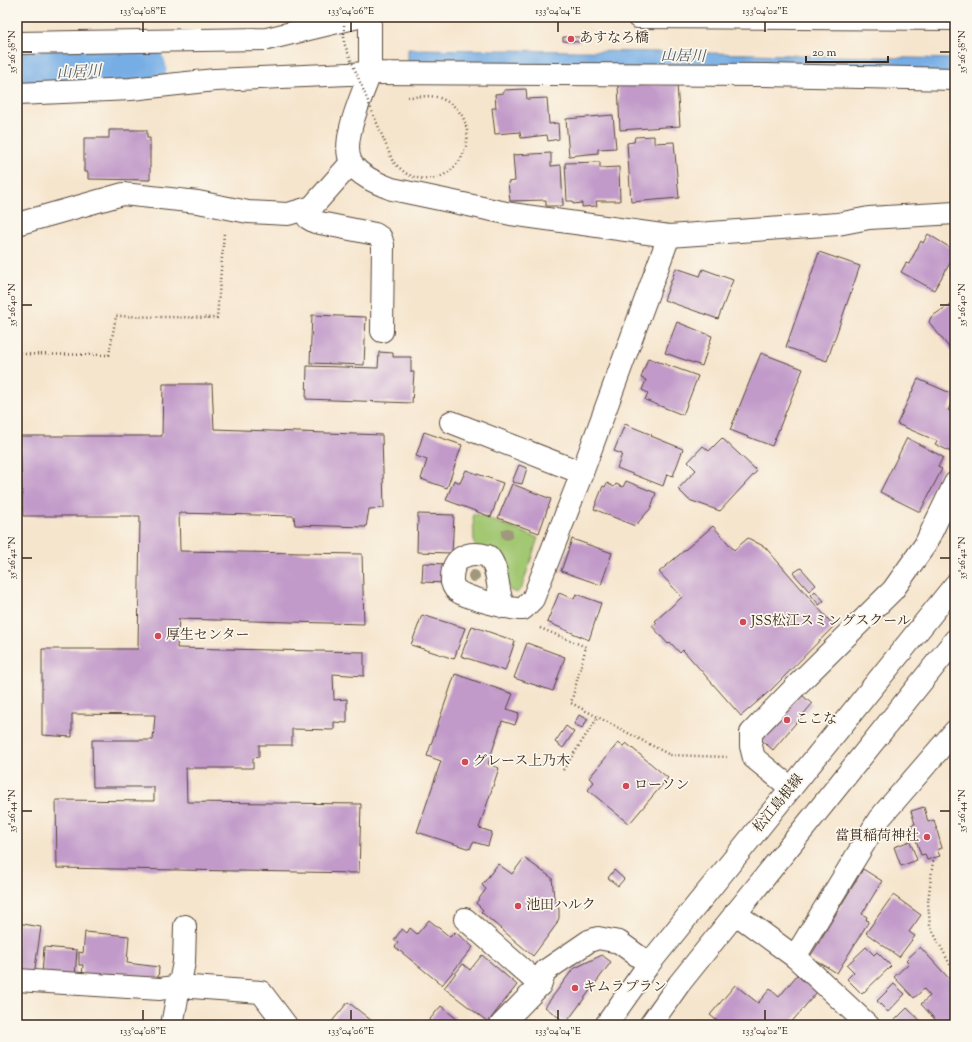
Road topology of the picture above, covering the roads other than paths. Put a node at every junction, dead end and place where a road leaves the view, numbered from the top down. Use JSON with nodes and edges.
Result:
{"nodes":[{"id":1,"x":358,"y":17,"type":"edge"},
{"id":2,"x":370,"y":17,"type":"edge"},
{"id":3,"x":638,"y":17,"type":"edge"},
{"id":4,"x":955,"y":19,"type":"edge"},
{"id":5,"x":17,"y":43,"type":"edge"},
{"id":6,"x":370,"y":73,"type":"junction"},
{"id":7,"x":955,"y":79,"type":"edge"},
{"id":8,"x":17,"y":94,"type":"edge"},
{"id":9,"x":351,"y":163,"type":"junction"},
{"id":10,"x":304,"y":210,"type":"junction"},
{"id":11,"x":955,"y":212,"type":"edge"},
{"id":12,"x":17,"y":224,"type":"edge"},
{"id":13,"x":669,"y":236,"type":"junction"},
{"id":14,"x":382,"y":331,"type":"dead end"},
{"id":15,"x":451,"y":422,"type":"dead end"},
{"id":16,"x":582,"y":473,"type":"junction"},
{"id":17,"x":955,"y":483,"type":"edge"},
{"id":18,"x":955,"y":585,"type":"edge"},
{"id":19,"x":514,"y":608,"type":"road end"},
{"id":20,"x":955,"y":640,"type":"edge"},
{"id":21,"x":955,"y":731,"type":"edge"},
{"id":22,"x":791,"y":788,"type":"junction"},
{"id":23,"x":735,"y":913,"type":"junction"},
{"id":24,"x":465,"y":919,"type":"dead end"},
{"id":25,"x":185,"y":926,"type":"dead end"},
{"id":26,"x":795,"y":957,"type":"junction"},
{"id":27,"x":649,"y":964,"type":"junction"},
{"id":28,"x":17,"y":980,"type":"edge"},
{"id":29,"x":540,"y":985,"type":"junction"},
{"id":30,"x":178,"y":986,"type":"junction"},
{"id":31,"x":172,"y":1025,"type":"edge"},
{"id":32,"x":286,"y":1025,"type":"edge"},
{"id":33,"x":501,"y":1025,"type":"edge"},
{"id":34,"x":606,"y":1025,"type":"edge"},
{"id":35,"x":650,"y":1025,"type":"edge"},
{"id":36,"x":868,"y":1025,"type":"edge"}],
"edges":[{"from":1,"to":5,"type":"main road"},
{"from":2,"to":6,"type":"main road"},
{"from":3,"to":4,"type":"main road"},
{"from":6,"to":7,"type":"main road"},
{"from":6,"to":8,"type":"main road"},
{"from":6,"to":9,"type":"main road"},
{"from":9,"to":10,"type":"main road"},
{"from":9,"to":13,"type":"main road"},
{"from":10,"to":12,"type":"main road"},
{"from":10,"to":14,"type":"main road"},
{"from":11,"to":13,"type":"main road"},
{"from":13,"to":16,"type":"main road"},
{"from":15,"to":16,"type":"main road"},
{"from":16,"to":19,"type":"main road"},
{"from":17,"to":22,"type":"main road"},
{"from":18,"to":22,"type":"main road","name":"松江島根線"},
{"from":20,"to":23,"type":"main road"},
{"from":21,"to":26,"type":"main road"},
{"from":22,"to":27,"type":"main road","name":"松江島根線"},
{"from":23,"to":26,"type":"main road"},
{"from":23,"to":35,"type":"main road"},
{"from":24,"to":29,"type":"main road"},
{"from":25,"to":30,"type":"main road"},
{"from":26,"to":36,"type":"main road"},
{"from":27,"to":29,"type":"main road"},
{"from":27,"to":34,"type":"main road","name":"松江島根線"},
{"from":28,"to":30,"type":"main road"},
{"from":29,"to":33,"type":"main road"},
{"from":30,"to":31,"type":"main road"},
{"from":30,"to":32,"type":"main road"}]}
